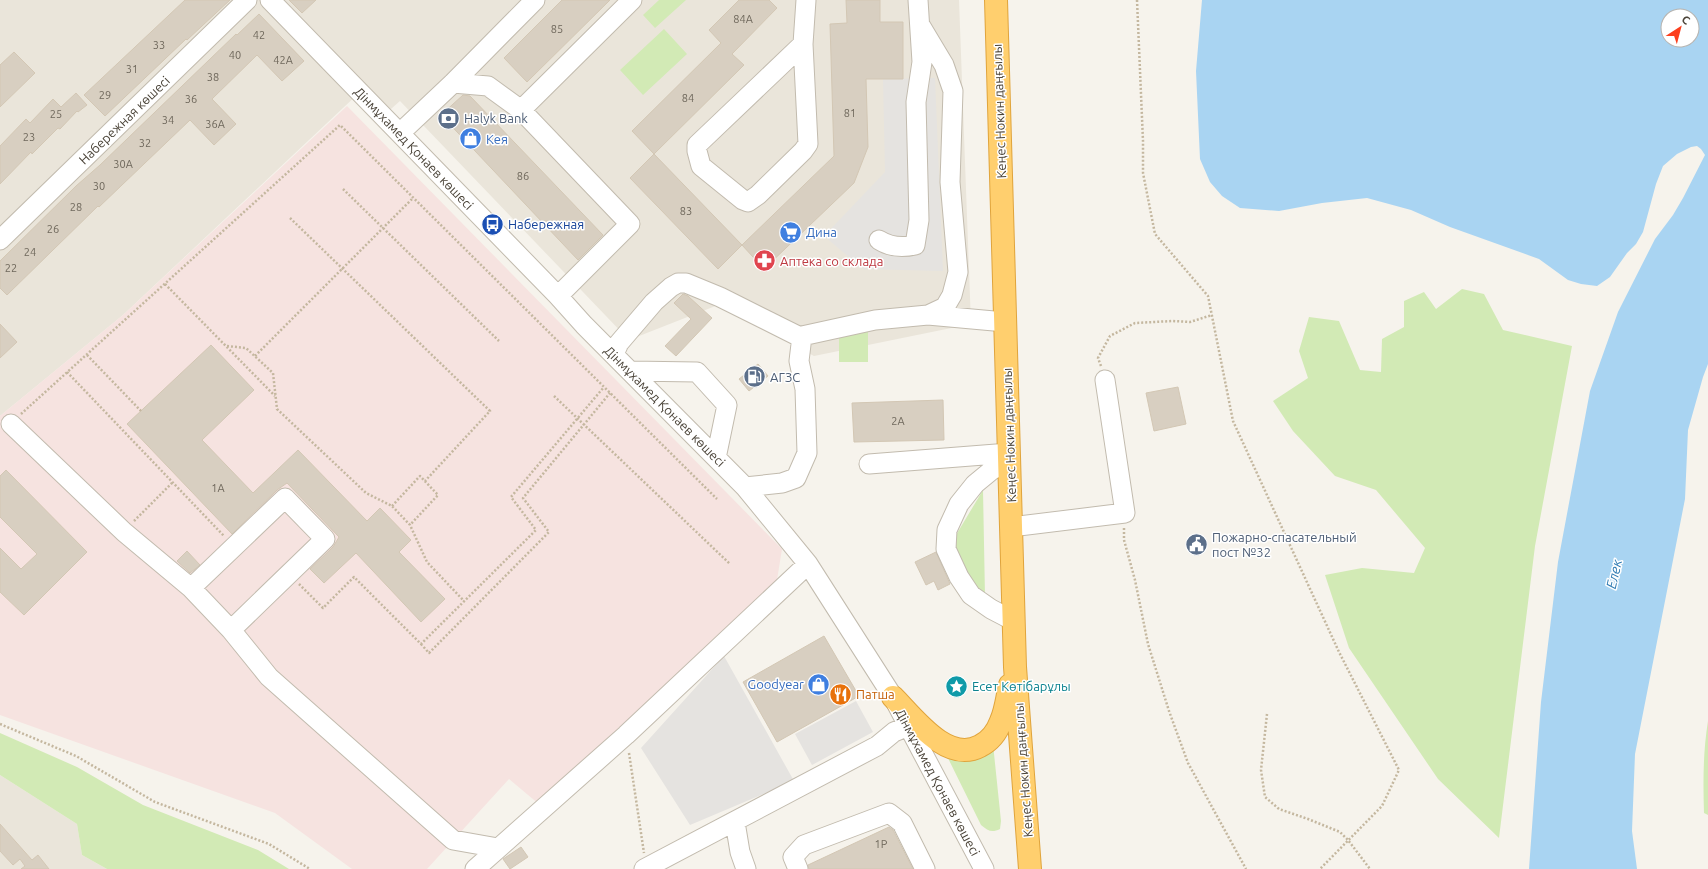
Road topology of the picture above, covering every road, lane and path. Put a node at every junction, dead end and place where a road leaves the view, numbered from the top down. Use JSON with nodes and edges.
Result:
{"nodes":[{"id":1,"x":247,"y":0,"type":"edge"},
{"id":2,"x":270,"y":0,"type":"edge"},
{"id":3,"x":535,"y":0,"type":"edge"},
{"id":4,"x":632,"y":0,"type":"edge"},
{"id":5,"x":806,"y":0,"type":"edge"},
{"id":6,"x":918,"y":0,"type":"edge"},
{"id":7,"x":996,"y":0,"type":"edge"},
{"id":8,"x":1136,"y":0,"type":"edge"},
{"id":9,"x":920,"y":25,"type":"junction"},
{"id":10,"x":803,"y":44,"type":"junction"},
{"id":11,"x":453,"y":83,"type":"junction"},
{"id":12,"x":521,"y":110,"type":"junction"},
{"id":13,"x":400,"y":133,"type":"junction"},
{"id":14,"x":343,"y":189,"type":"dead end"},
{"id":15,"x":413,"y":198,"type":"junction"},
{"id":16,"x":290,"y":218,"type":"dead end"},
{"id":17,"x":383,"y":228,"type":"junction"},
{"id":18,"x":0,"y":240,"type":"edge"},
{"id":19,"x":879,"y":240,"type":"dead end"},
{"id":20,"x":342,"y":269,"type":"junction"},
{"id":21,"x":165,"y":284,"type":"junction"},
{"id":22,"x":558,"y":296,"type":"junction"},
{"id":23,"x":928,"y":315,"type":"junction"},
{"id":24,"x":1212,"y":315,"type":"junction"},
{"id":25,"x":1005,"y":322,"type":"junction"},
{"id":26,"x":802,"y":336,"type":"junction"},
{"id":27,"x":499,"y":341,"type":"dead end"},
{"id":28,"x":226,"y":346,"type":"junction"},
{"id":29,"x":614,"y":354,"type":"junction"},
{"id":30,"x":86,"y":355,"type":"junction"},
{"id":31,"x":255,"y":356,"type":"junction"},
{"id":32,"x":630,"y":371,"type":"junction"},
{"id":33,"x":67,"y":372,"type":"junction"},
{"id":34,"x":1105,"y":380,"type":"joint"},
{"id":35,"x":604,"y":387,"type":"junction"},
{"id":36,"x":610,"y":393,"type":"junction"},
{"id":37,"x":276,"y":396,"type":"junction"},
{"id":38,"x":554,"y":396,"type":"dead end"},
{"id":39,"x":141,"y":411,"type":"dead end"},
{"id":40,"x":577,"y":418,"type":"junction"},
{"id":41,"x":11,"y":424,"type":"joint"},
{"id":42,"x":584,"y":424,"type":"junction"},
{"id":43,"x":716,"y":458,"type":"junction"},
{"id":44,"x":1009,"y":458,"type":"junction"},
{"id":45,"x":869,"y":464,"type":"dead end"},
{"id":46,"x":425,"y":481,"type":"junction"},
{"id":47,"x":173,"y":482,"type":"junction"},
{"id":48,"x":745,"y":488,"type":"junction"},
{"id":49,"x":717,"y":499,"type":"dead end"},
{"id":50,"x":392,"y":506,"type":"junction"},
{"id":51,"x":1125,"y":513,"type":"junction"},
{"id":52,"x":410,"y":525,"type":"junction"},
{"id":53,"x":1011,"y":527,"type":"junction"},
{"id":54,"x":124,"y":532,"type":"junction"},
{"id":55,"x":234,"y":547,"type":"junction"},
{"id":56,"x":730,"y":564,"type":"dead end"},
{"id":57,"x":808,"y":564,"type":"junction"},
{"id":58,"x":289,"y":574,"type":"junction"},
{"id":59,"x":191,"y":588,"type":"junction"},
{"id":60,"x":464,"y":600,"type":"junction"},
{"id":61,"x":1014,"y":621,"type":"junction"},
{"id":62,"x":231,"y":630,"type":"junction"},
{"id":63,"x":421,"y":644,"type":"junction"},
{"id":64,"x":1015,"y":667,"type":"junction"},
{"id":65,"x":893,"y":696,"type":"junction"},
{"id":66,"x":1267,"y":714,"type":"dead end"},
{"id":67,"x":0,"y":724,"type":"edge"},
{"id":68,"x":908,"y":726,"type":"junction"},
{"id":69,"x":626,"y":734,"type":"junction"},
{"id":70,"x":735,"y":822,"type":"junction"},
{"id":71,"x":1348,"y":840,"type":"junction"},
{"id":72,"x":498,"y":848,"type":"junction"},
{"id":73,"x":645,"y":868,"type":"edge"},
{"id":74,"x":310,"y":869,"type":"edge"},
{"id":75,"x":475,"y":869,"type":"edge"},
{"id":76,"x":746,"y":869,"type":"edge"},
{"id":77,"x":798,"y":869,"type":"edge"},
{"id":78,"x":925,"y":869,"type":"edge"},
{"id":79,"x":984,"y":869,"type":"edge"},
{"id":80,"x":1030,"y":869,"type":"edge"},
{"id":81,"x":1246,"y":869,"type":"edge"},
{"id":82,"x":1320,"y":869,"type":"edge"},
{"id":83,"x":1370,"y":869,"type":"edge"}],
"edges":[{"from":1,"to":18,"type":"street","name":"Набережная көшесі"},
{"from":2,"to":13,"type":"street","name":"Дінмұхамед Қонаев көшесі"},
{"from":3,"to":11,"type":"street"},
{"from":4,"to":12,"type":"street"},
{"from":5,"to":10,"type":"street"},
{"from":6,"to":9,"type":"street"},
{"from":7,"to":25,"type":"highway","name":"Кеңес Нокин даңғылы"},
{"from":8,"to":24,"type":"path"},
{"from":9,"to":19,"type":"street"},
{"from":9,"to":23,"type":"street"},
{"from":10,"to":10,"type":"street"},
{"from":11,"to":12,"type":"street"},
{"from":11,"to":13,"type":"street"},
{"from":12,"to":22,"type":"street"},
{"from":13,"to":22,"type":"street","name":"Дінмұхамед Қонаев көшесі"},
{"from":14,"to":17,"type":"path"},
{"from":15,"to":17,"type":"path"},
{"from":15,"to":21,"type":"path"},
{"from":15,"to":35,"type":"path"},
{"from":16,"to":20,"type":"path"},
{"from":17,"to":20,"type":"path"},
{"from":17,"to":27,"type":"path"},
{"from":20,"to":31,"type":"path"},
{"from":20,"to":46,"type":"path"},
{"from":21,"to":28,"type":"path"},
{"from":21,"to":30,"type":"path"},
{"from":22,"to":29,"type":"street","name":"Дінмұхамед Қонаев көшесі"},
{"from":23,"to":25,"type":"street"},
{"from":23,"to":26,"type":"street"},
{"from":24,"to":34,"type":"path"},
{"from":24,"to":71,"type":"path"},
{"from":25,"to":44,"type":"highway","name":"Кеңес Нокин даңғылы"},
{"from":26,"to":29,"type":"street"},
{"from":26,"to":48,"type":"street"},
{"from":28,"to":31,"type":"path"},
{"from":28,"to":37,"type":"path"},
{"from":29,"to":32,"type":"street","name":"Дінмұхамед Қонаев көшесі"},
{"from":30,"to":33,"type":"path"},
{"from":30,"to":39,"type":"path"},
{"from":31,"to":37,"type":"path"},
{"from":32,"to":43,"type":"street","name":"Дінмұхамед Қонаев көшесі"},
{"from":32,"to":43,"type":"street"},
{"from":33,"to":41,"type":"path"},
{"from":33,"to":47,"type":"path"},
{"from":34,"to":51,"type":"street"},
{"from":35,"to":36,"type":"path"},
{"from":35,"to":40,"type":"path"},
{"from":36,"to":42,"type":"path"},
{"from":36,"to":49,"type":"path"},
{"from":37,"to":50,"type":"path"},
{"from":38,"to":40,"type":"path"},
{"from":40,"to":42,"type":"path"},
{"from":40,"to":60,"type":"path"},
{"from":41,"to":54,"type":"street"},
{"from":42,"to":56,"type":"path"},
{"from":42,"to":63,"type":"path"},
{"from":43,"to":48,"type":"street","name":"Дінмұхамед Қонаев көшесі"},
{"from":44,"to":45,"type":"street"},
{"from":44,"to":53,"type":"highway","name":"Кеңес Нокин даңғылы"},
{"from":44,"to":61,"type":"street"},
{"from":46,"to":50,"type":"path"},
{"from":46,"to":52,"type":"path"},
{"from":47,"to":54,"type":"path"},
{"from":47,"to":55,"type":"path"},
{"from":48,"to":57,"type":"street","name":"Дінмұхамед Қонаев көшесі"},
{"from":50,"to":52,"type":"path"},
{"from":51,"to":53,"type":"street"},
{"from":51,"to":81,"type":"path"},
{"from":52,"to":60,"type":"path"},
{"from":53,"to":61,"type":"highway","name":"Кеңес Нокин даңғылы"},
{"from":54,"to":59,"type":"street"},
{"from":55,"to":58,"type":"street"},
{"from":55,"to":59,"type":"street"},
{"from":57,"to":65,"type":"street","name":"Дінмұхамед Қонаев көшесі"},
{"from":57,"to":69,"type":"street"},
{"from":58,"to":62,"type":"street"},
{"from":58,"to":63,"type":"path"},
{"from":59,"to":62,"type":"street"},
{"from":60,"to":63,"type":"path"},
{"from":61,"to":64,"type":"highway","name":"Кеңес Нокин даңғылы"},
{"from":62,"to":72,"type":"street"},
{"from":64,"to":65,"type":"highway"},
{"from":64,"to":80,"type":"highway","name":"Кеңес Нокин даңғылы"},
{"from":65,"to":68,"type":"street","name":"Дінмұхамед Қонаев көшесі"},
{"from":66,"to":71,"type":"path"},
{"from":67,"to":74,"type":"path"},
{"from":68,"to":70,"type":"street"},
{"from":68,"to":79,"type":"street","name":"Дінмұхамед Қонаев көшесі"},
{"from":69,"to":72,"type":"street"},
{"from":69,"to":73,"type":"path"},
{"from":70,"to":73,"type":"street"},
{"from":70,"to":76,"type":"street"},
{"from":71,"to":82,"type":"path"},
{"from":71,"to":83,"type":"path"},
{"from":72,"to":75,"type":"street"},
{"from":77,"to":78,"type":"street"}]}
